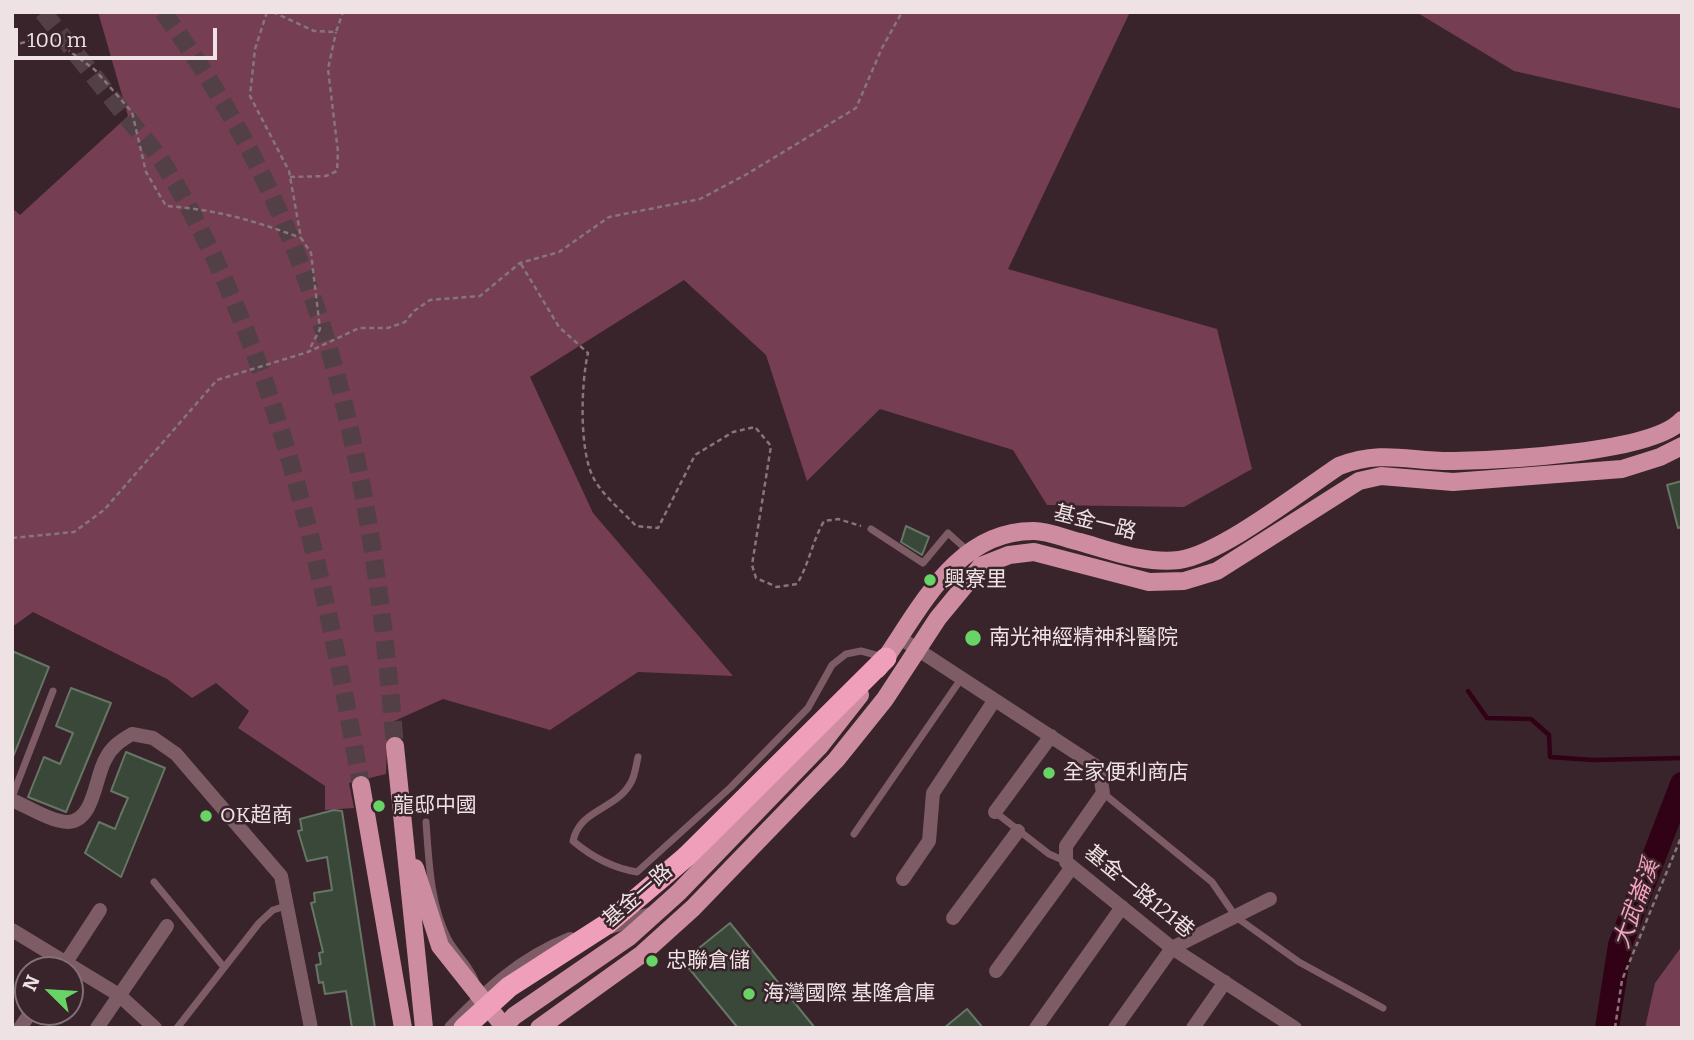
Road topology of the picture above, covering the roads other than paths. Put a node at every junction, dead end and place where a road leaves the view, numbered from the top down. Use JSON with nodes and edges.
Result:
{"nodes":[{"id":1,"x":1682,"y":419,"type":"edge"},
{"id":2,"x":1682,"y":446,"type":"edge"},
{"id":3,"x":871,"y":529,"type":"road end"},
{"id":4,"x":968,"y":551,"type":"junction"},
{"id":5,"x":900,"y":638,"type":"junction"},
{"id":6,"x":917,"y":649,"type":"junction"},
{"id":7,"x":895,"y":664,"type":"junction"},
{"id":8,"x":961,"y":679,"type":"junction"},
{"id":9,"x":54,"y":691,"type":"dead end"},
{"id":10,"x":994,"y":701,"type":"junction"},
{"id":11,"x":1051,"y":736,"type":"junction"},
{"id":12,"x":395,"y":746,"type":"tunnel mouth"},
{"id":13,"x":638,"y":757,"type":"dead end"},
{"id":14,"x":361,"y":785,"type":"tunnel mouth"},
{"id":15,"x":1103,"y":793,"type":"junction"},
{"id":16,"x":12,"y":799,"type":"edge"},
{"id":17,"x":995,"y":811,"type":"joint"},
{"id":18,"x":426,"y":822,"type":"dead end"},
{"id":19,"x":404,"y":824,"type":"junction"},
{"id":20,"x":1018,"y":831,"type":"junction"},
{"id":21,"x":854,"y":834,"type":"dead end"},
{"id":22,"x":1069,"y":864,"type":"junction"},
{"id":23,"x":904,"y":879,"type":"dead end"},
{"id":24,"x":154,"y":882,"type":"dead end"},
{"id":25,"x":1270,"y":899,"type":"dead end"},
{"id":26,"x":289,"y":905,"type":"junction"},
{"id":27,"x":1122,"y":907,"type":"junction"},
{"id":28,"x":100,"y":910,"type":"dead end"},
{"id":29,"x":655,"y":913,"type":"junction"},
{"id":30,"x":1236,"y":917,"type":"junction"},
{"id":31,"x":953,"y":918,"type":"dead end"},
{"id":32,"x":167,"y":926,"type":"dead end"},
{"id":33,"x":12,"y":930,"type":"edge"},
{"id":34,"x":667,"y":931,"type":"junction"},
{"id":35,"x":1172,"y":948,"type":"junction"},
{"id":36,"x":49,"y":956,"type":"edge"},
{"id":37,"x":70,"y":956,"type":"edge"},
{"id":38,"x":223,"y":966,"type":"junction"},
{"id":39,"x":996,"y":971,"type":"dead end"},
{"id":40,"x":84,"y":977,"type":"edge"},
{"id":41,"x":1224,"y":982,"type":"junction"},
{"id":42,"x":120,"y":995,"type":"junction"},
{"id":43,"x":481,"y":997,"type":"junction"},
{"id":44,"x":1383,"y":1008,"type":"dead end"},
{"id":45,"x":1276,"y":1023,"type":"edge"},
{"id":46,"x":504,"y":1027,"type":"edge"},
{"id":47,"x":97,"y":1028,"type":"edge"},
{"id":48,"x":155,"y":1028,"type":"edge"},
{"id":49,"x":177,"y":1028,"type":"edge"},
{"id":50,"x":311,"y":1028,"type":"edge"},
{"id":51,"x":403,"y":1028,"type":"edge"},
{"id":52,"x":424,"y":1028,"type":"edge"},
{"id":53,"x":451,"y":1028,"type":"edge"},
{"id":54,"x":464,"y":1028,"type":"edge"},
{"id":55,"x":539,"y":1028,"type":"edge"},
{"id":56,"x":1036,"y":1028,"type":"edge"},
{"id":57,"x":1115,"y":1028,"type":"edge"},
{"id":58,"x":1193,"y":1028,"type":"edge"},
{"id":59,"x":1295,"y":1028,"type":"edge"}],
"edges":[{"from":1,"to":4,"type":"main road","name":"基金一路"},
{"from":2,"to":6,"type":"main road","name":"基金一路"},
{"from":3,"to":4,"type":"lane"},
{"from":4,"to":5,"type":"main road","name":"基金一路"},
{"from":5,"to":6,"type":"street"},
{"from":5,"to":7,"type":"main road","name":"基金一路"},
{"from":6,"to":7,"type":"main road","name":"基金一路"},
{"from":6,"to":8,"type":"street"},
{"from":7,"to":13,"type":"lane"},
{"from":7,"to":29,"type":"main road","name":"基金一路"},
{"from":7,"to":34,"type":"main road","name":"基金一路"},
{"from":7,"to":54,"type":"highway","bridge":true},
{"from":8,"to":10,"type":"street"},
{"from":8,"to":21,"type":"lane"},
{"from":9,"to":16,"type":"lane"},
{"from":10,"to":11,"type":"street"},
{"from":10,"to":23,"type":"street"},
{"from":11,"to":15,"type":"street"},
{"from":11,"to":17,"type":"street"},
{"from":12,"to":19,"type":"main road"},
{"from":14,"to":51,"type":"main road"},
{"from":15,"to":22,"type":"street","name":"基金一路121巷"},
{"from":15,"to":30,"type":"lane"},
{"from":16,"to":26,"type":"street"},
{"from":17,"to":20,"type":"lane"},
{"from":18,"to":43,"type":"lane"},
{"from":19,"to":43,"type":"main road"},
{"from":19,"to":52,"type":"main road"},
{"from":20,"to":22,"type":"lane"},
{"from":20,"to":31,"type":"street"},
{"from":22,"to":27,"type":"street","name":"基金一路121巷"},
{"from":22,"to":39,"type":"street"},
{"from":24,"to":38,"type":"lane"},
{"from":25,"to":30,"type":"street"},
{"from":26,"to":38,"type":"lane"},
{"from":26,"to":50,"type":"street"},
{"from":27,"to":35,"type":"street","name":"基金一路121巷"},
{"from":27,"to":56,"type":"street"},
{"from":28,"to":37,"type":"street"},
{"from":29,"to":34,"type":"main road"},
{"from":29,"to":43,"type":"street"},
{"from":29,"to":46,"type":"main road","name":"基金一路"},
{"from":30,"to":35,"type":"street"},
{"from":30,"to":44,"type":"lane"},
{"from":32,"to":42,"type":"street"},
{"from":33,"to":36,"type":"street"},
{"from":34,"to":55,"type":"main road","name":"基金一路"},
{"from":35,"to":41,"type":"street","name":"基金一路121巷"},
{"from":35,"to":57,"type":"street"},
{"from":38,"to":49,"type":"lane"},
{"from":40,"to":42,"type":"street"},
{"from":41,"to":45,"type":"street","name":"基金一路121巷"},
{"from":41,"to":58,"type":"street"},
{"from":42,"to":47,"type":"street"},
{"from":42,"to":48,"type":"street"},
{"from":43,"to":46,"type":"main road"},
{"from":43,"to":53,"type":"street"},
{"from":45,"to":59,"type":"street","name":"基金一路121巷"}]}
